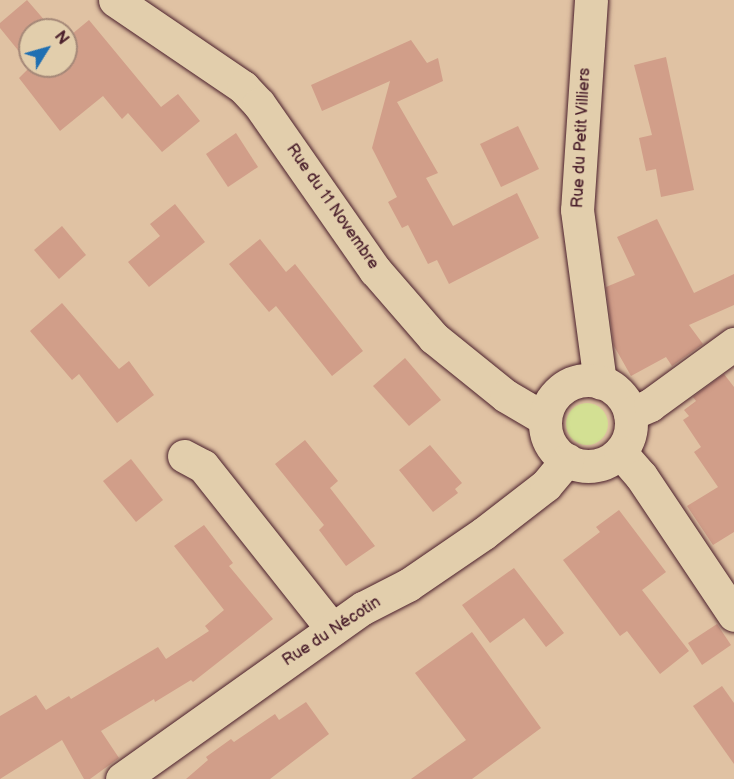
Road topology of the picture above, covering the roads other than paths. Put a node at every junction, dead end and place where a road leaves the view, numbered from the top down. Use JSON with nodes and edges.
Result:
{"nodes":[{"id":1,"x":115,"y":0,"type":"edge"},
{"id":2,"x":591,"y":0,"type":"edge"},
{"id":3,"x":734,"y":344,"type":"edge"},
{"id":4,"x":600,"y":382,"type":"junction"},
{"id":5,"x":630,"y":414,"type":"junction"},
{"id":6,"x":545,"y":419,"type":"junction"},
{"id":7,"x":620,"y":452,"type":"junction"},
{"id":8,"x":184,"y":456,"type":"dead end"},
{"id":9,"x":567,"y":460,"type":"junction"},
{"id":10,"x":734,"y":615,"type":"edge"},
{"id":11,"x":332,"y":629,"type":"junction"},
{"id":12,"x":122,"y":779,"type":"edge"}],
"edges":[{"from":1,"to":6,"type":"street","name":"Rue du 11 Novembre"},
{"from":2,"to":4,"type":"street","name":"Rue du Petit Villiers"},
{"from":3,"to":5,"type":"street"},
{"from":4,"to":5,"type":"street"},
{"from":4,"to":6,"type":"street"},
{"from":5,"to":7,"type":"street"},
{"from":6,"to":9,"type":"street"},
{"from":7,"to":9,"type":"street"},
{"from":7,"to":10,"type":"street"},
{"from":8,"to":11,"type":"street"},
{"from":9,"to":11,"type":"street","name":"Rue du Nécotin"},
{"from":11,"to":12,"type":"street","name":"Rue du Nécotin"}]}
